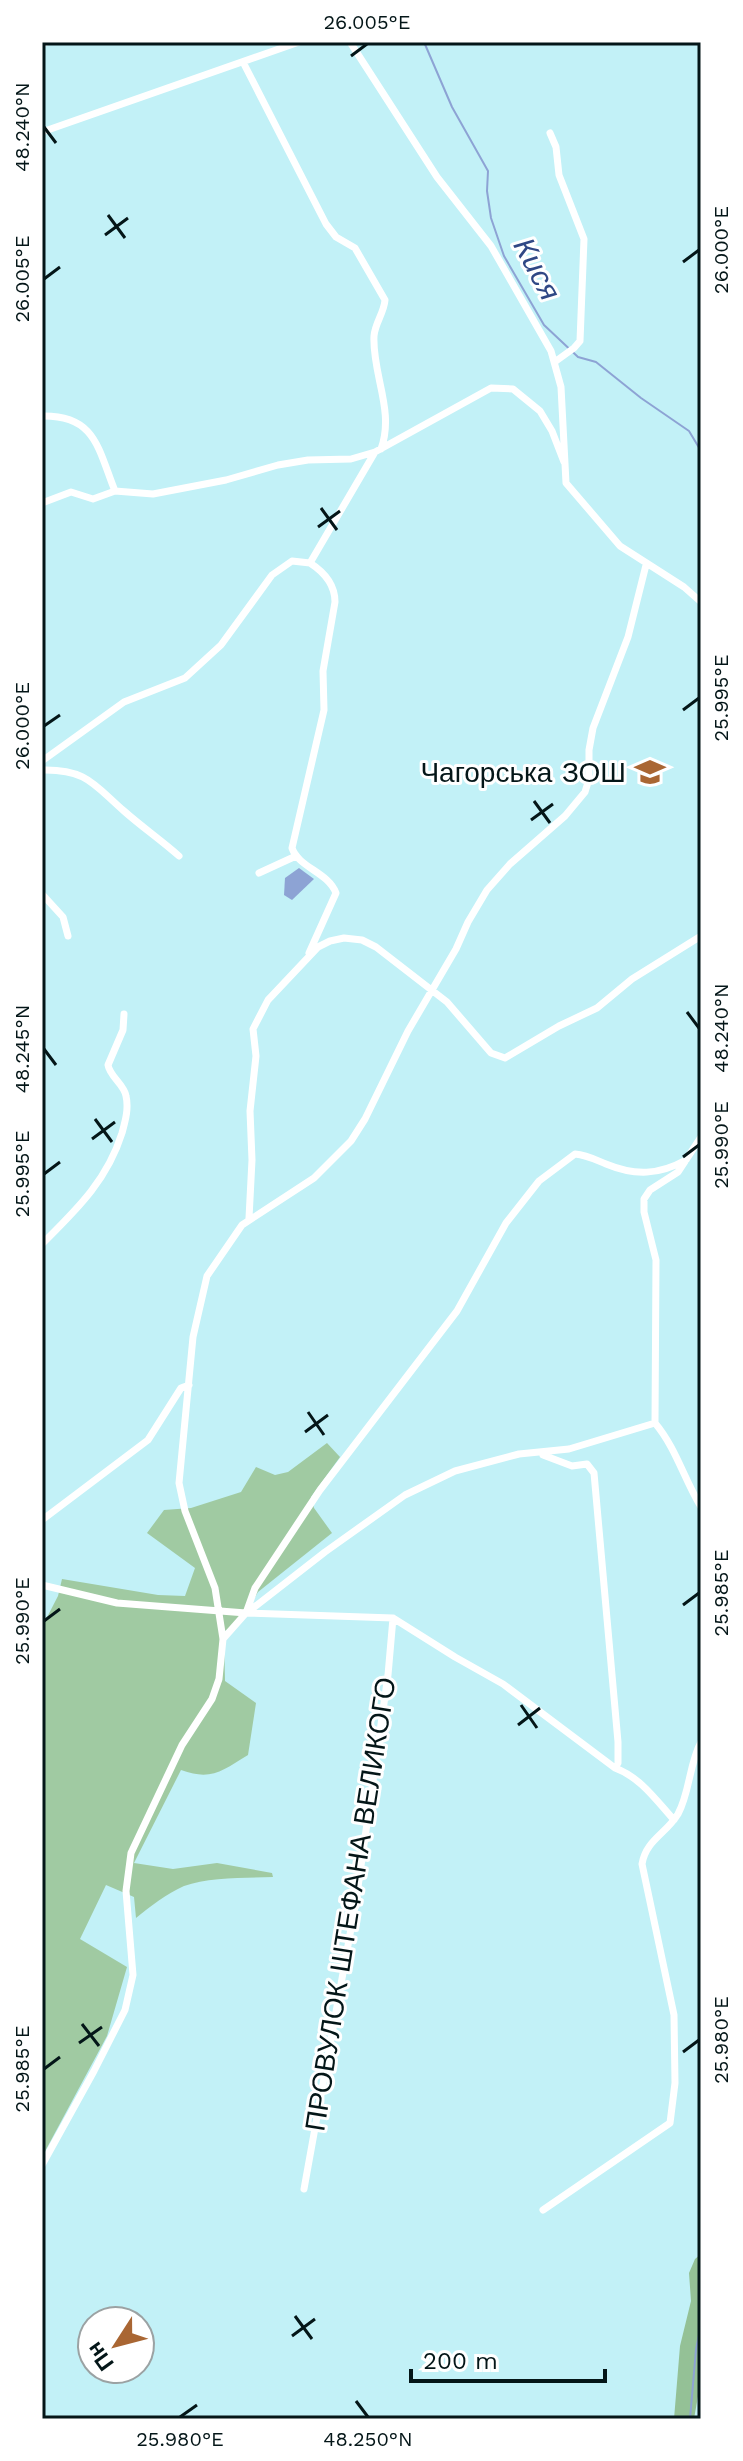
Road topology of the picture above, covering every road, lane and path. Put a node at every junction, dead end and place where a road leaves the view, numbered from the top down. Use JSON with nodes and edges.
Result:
{"nodes":[{"id":1,"x":299,"y":42,"type":"edge"},
{"id":2,"x":350,"y":42,"type":"edge"},
{"id":3,"x":243,"y":62,"type":"junction"},
{"id":4,"x":42,"y":132,"type":"edge"},
{"id":5,"x":550,"y":133,"type":"dead end"},
{"id":6,"x":556,"y":361,"type":"junction"},
{"id":7,"x":42,"y":416,"type":"edge"},
{"id":8,"x":378,"y":451,"type":"junction"},
{"id":9,"x":564,"y":462,"type":"junction"},
{"id":10,"x":115,"y":491,"type":"junction"},
{"id":11,"x":42,"y":503,"type":"edge"},
{"id":12,"x":310,"y":563,"type":"junction"},
{"id":13,"x":646,"y":565,"type":"junction"},
{"id":14,"x":701,"y":602,"type":"edge"},
{"id":15,"x":42,"y":761,"type":"edge"},
{"id":16,"x":42,"y":770,"type":"edge"},
{"id":17,"x":179,"y":856,"type":"dead end"},
{"id":18,"x":296,"y":856,"type":"junction"},
{"id":19,"x":259,"y":873,"type":"dead end"},
{"id":20,"x":42,"y":894,"type":"edge"},
{"id":21,"x":68,"y":936,"type":"dead end"},
{"id":22,"x":701,"y":936,"type":"edge"},
{"id":23,"x":308,"y":955,"type":"junction"},
{"id":24,"x":432,"y":991,"type":"junction"},
{"id":25,"x":124,"y":1014,"type":"dead end"},
{"id":26,"x":701,"y":1137,"type":"edge"},
{"id":27,"x":686,"y":1160,"type":"junction"},
{"id":28,"x":249,"y":1219,"type":"junction"},
{"id":29,"x":42,"y":1244,"type":"edge"},
{"id":30,"x":189,"y":1385,"type":"junction"},
{"id":31,"x":655,"y":1423,"type":"junction"},
{"id":32,"x":537,"y":1454,"type":"junction"},
{"id":33,"x":701,"y":1507,"type":"edge"},
{"id":34,"x":42,"y":1520,"type":"edge"},
{"id":35,"x":42,"y":1585,"type":"edge"},
{"id":36,"x":219,"y":1611,"type":"junction"},
{"id":37,"x":246,"y":1613,"type":"junction"},
{"id":38,"x":393,"y":1618,"type":"junction"},
{"id":39,"x":223,"y":1639,"type":"junction"},
{"id":40,"x":701,"y":1742,"type":"edge"},
{"id":41,"x":615,"y":1768,"type":"junction"},
{"id":42,"x":674,"y":1820,"type":"junction"},
{"id":43,"x":42,"y":2165,"type":"edge"},
{"id":44,"x":304,"y":2189,"type":"dead end"},
{"id":45,"x":543,"y":2210,"type":"dead end"}],
"edges":[{"from":1,"to":3,"type":"street"},
{"from":2,"to":6,"type":"street"},
{"from":3,"to":4,"type":"street"},
{"from":3,"to":8,"type":"street"},
{"from":5,"to":6,"type":"street"},
{"from":6,"to":9,"type":"street"},
{"from":7,"to":10,"type":"street"},
{"from":8,"to":9,"type":"street"},
{"from":8,"to":10,"type":"street"},
{"from":8,"to":12,"type":"street"},
{"from":9,"to":13,"type":"street"},
{"from":10,"to":11,"type":"street"},
{"from":12,"to":15,"type":"street"},
{"from":12,"to":18,"type":"street"},
{"from":13,"to":14,"type":"street"},
{"from":13,"to":24,"type":"street"},
{"from":16,"to":17,"type":"street"},
{"from":18,"to":19,"type":"street"},
{"from":18,"to":23,"type":"street"},
{"from":20,"to":21,"type":"street"},
{"from":22,"to":24,"type":"street"},
{"from":23,"to":24,"type":"street"},
{"from":23,"to":28,"type":"street"},
{"from":24,"to":28,"type":"street"},
{"from":25,"to":29,"type":"street"},
{"from":26,"to":27,"type":"street"},
{"from":27,"to":31,"type":"street"},
{"from":27,"to":37,"type":"street"},
{"from":28,"to":30,"type":"street"},
{"from":30,"to":34,"type":"street"},
{"from":30,"to":36,"type":"street"},
{"from":31,"to":32,"type":"street"},
{"from":31,"to":33,"type":"street"},
{"from":32,"to":37,"type":"street"},
{"from":32,"to":41,"type":"street"},
{"from":35,"to":36,"type":"street"},
{"from":36,"to":37,"type":"street"},
{"from":36,"to":39,"type":"street"},
{"from":37,"to":38,"type":"street"},
{"from":37,"to":39,"type":"street"},
{"from":38,"to":41,"type":"street"},
{"from":38,"to":44,"type":"street","name":"ПРОВУЛОК ШТЕФАНА ВЕЛИКОГО"},
{"from":39,"to":43,"type":"street"},
{"from":40,"to":42,"type":"street"},
{"from":41,"to":42,"type":"street"},
{"from":42,"to":45,"type":"street"}]}
